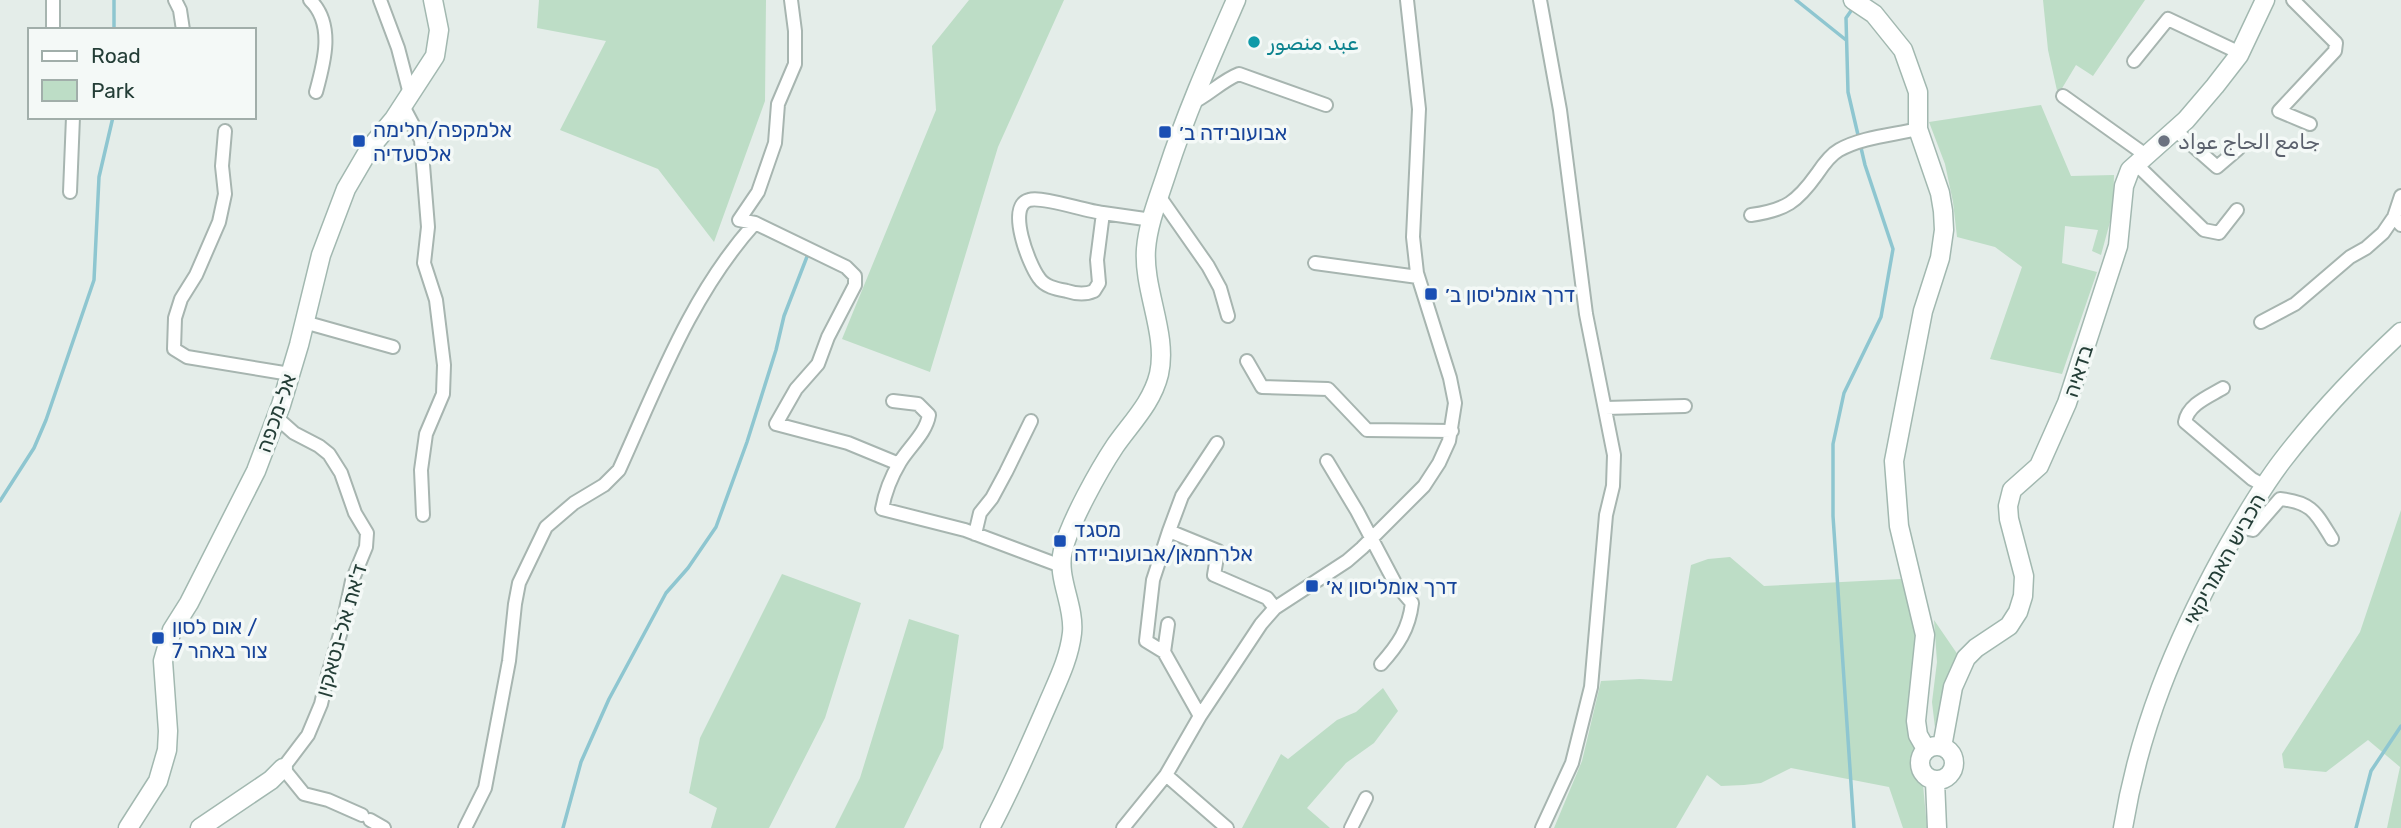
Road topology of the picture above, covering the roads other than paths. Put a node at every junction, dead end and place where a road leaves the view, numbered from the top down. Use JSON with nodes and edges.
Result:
{"nodes":[{"id":1,"x":53,"y":0,"type":"edge"},
{"id":2,"x":175,"y":0,"type":"edge"},
{"id":3,"x":310,"y":0,"type":"edge"},
{"id":4,"x":380,"y":0,"type":"edge"},
{"id":5,"x":433,"y":0,"type":"edge"},
{"id":6,"x":791,"y":0,"type":"edge"},
{"id":7,"x":1236,"y":0,"type":"edge"},
{"id":8,"x":1407,"y":0,"type":"edge"},
{"id":9,"x":1540,"y":0,"type":"edge"},
{"id":10,"x":1853,"y":0,"type":"edge"},
{"id":11,"x":2265,"y":0,"type":"edge"},
{"id":12,"x":2293,"y":0,"type":"edge"},
{"id":13,"x":53,"y":28,"type":"edge"},
{"id":14,"x":183,"y":28,"type":"edge"},
{"id":15,"x":2240,"y":53,"type":"junction"},
{"id":16,"x":2134,"y":61,"type":"dead end"},
{"id":17,"x":316,"y":92,"type":"dead end"},
{"id":18,"x":2063,"y":96,"type":"dead end"},
{"id":19,"x":406,"y":100,"type":"junction"},
{"id":20,"x":1190,"y":104,"type":"junction"},
{"id":21,"x":1325,"y":104,"type":"dead end"},
{"id":22,"x":72,"y":119,"type":"edge"},
{"id":23,"x":2310,"y":124,"type":"dead end"},
{"id":24,"x":1919,"y":129,"type":"junction"},
{"id":25,"x":225,"y":131,"type":"dead end"},
{"id":26,"x":2175,"y":131,"type":"junction"},
{"id":27,"x":2238,"y":149,"type":"dead end"},
{"id":28,"x":2142,"y":160,"type":"junction"},
{"id":29,"x":70,"y":192,"type":"dead end"},
{"id":30,"x":1159,"y":196,"type":"junction"},
{"id":31,"x":2401,"y":196,"type":"edge"},
{"id":32,"x":2237,"y":210,"type":"dead end"},
{"id":33,"x":1103,"y":213,"type":"junction"},
{"id":34,"x":1751,"y":215,"type":"dead end"},
{"id":35,"x":1152,"y":220,"type":"junction"},
{"id":36,"x":2398,"y":221,"type":"edge"},
{"id":37,"x":755,"y":223,"type":"junction"},
{"id":38,"x":1315,"y":263,"type":"dead end"},
{"id":39,"x":1418,"y":277,"type":"junction"},
{"id":40,"x":1228,"y":316,"type":"dead end"},
{"id":41,"x":304,"y":322,"type":"junction"},
{"id":42,"x":2262,"y":322,"type":"dead end"},
{"id":43,"x":2401,"y":332,"type":"edge"},
{"id":44,"x":393,"y":347,"type":"dead end"},
{"id":45,"x":1247,"y":361,"type":"dead end"},
{"id":46,"x":290,"y":374,"type":"junction"},
{"id":47,"x":2223,"y":387,"type":"dead end"},
{"id":48,"x":893,"y":401,"type":"dead end"},
{"id":49,"x":1685,"y":406,"type":"dead end"},
{"id":50,"x":1605,"y":408,"type":"junction"},
{"id":51,"x":276,"y":417,"type":"junction"},
{"id":52,"x":1031,"y":421,"type":"dead end"},
{"id":53,"x":1452,"y":431,"type":"junction"},
{"id":54,"x":1217,"y":443,"type":"dead end"},
{"id":55,"x":1327,"y":461,"type":"dead end"},
{"id":56,"x":899,"y":464,"type":"junction"},
{"id":57,"x":2265,"y":486,"type":"junction"},
{"id":58,"x":423,"y":515,"type":"dead end"},
{"id":59,"x":2239,"y":527,"type":"junction"},
{"id":60,"x":1169,"y":531,"type":"junction"},
{"id":61,"x":975,"y":534,"type":"junction"},
{"id":62,"x":1371,"y":538,"type":"junction"},
{"id":63,"x":2332,"y":539,"type":"dead end"},
{"id":64,"x":1061,"y":566,"type":"junction"},
{"id":65,"x":1275,"y":608,"type":"junction"},
{"id":66,"x":1168,"y":624,"type":"dead end"},
{"id":67,"x":1164,"y":652,"type":"junction"},
{"id":68,"x":1381,"y":664,"type":"dead end"},
{"id":69,"x":1200,"y":716,"type":"junction"},
{"id":70,"x":1934,"y":748,"type":"junction"},
{"id":71,"x":283,"y":768,"type":"junction"},
{"id":72,"x":1166,"y":775,"type":"junction"},
{"id":73,"x":1935,"y":781,"type":"junction"},
{"id":74,"x":1366,"y":798,"type":"dead end"},
{"id":75,"x":128,"y":828,"type":"edge"},
{"id":76,"x":200,"y":828,"type":"edge"},
{"id":77,"x":384,"y":828,"type":"edge"},
{"id":78,"x":466,"y":828,"type":"edge"},
{"id":79,"x":990,"y":828,"type":"edge"},
{"id":80,"x":1123,"y":828,"type":"edge"},
{"id":81,"x":1227,"y":828,"type":"edge"},
{"id":82,"x":1351,"y":828,"type":"edge"},
{"id":83,"x":1542,"y":828,"type":"edge"},
{"id":84,"x":1937,"y":828,"type":"edge"},
{"id":85,"x":2123,"y":828,"type":"edge"}],
"edges":[{"from":1,"to":13,"type":"street"},
{"from":2,"to":14,"type":"street"},
{"from":3,"to":17,"type":"street"},
{"from":4,"to":19,"type":"street"},
{"from":5,"to":19,"type":"street","name":"אל-מכפה"},
{"from":6,"to":37,"type":"street"},
{"from":7,"to":20,"type":"street"},
{"from":8,"to":39,"type":"street"},
{"from":9,"to":50,"type":"street"},
{"from":10,"to":24,"type":"street"},
{"from":11,"to":15,"type":"street","name":"בדאיה"},
{"from":12,"to":23,"type":"street"},
{"from":15,"to":16,"type":"street"},
{"from":15,"to":26,"type":"street","name":"בדאיה"},
{"from":18,"to":28,"type":"street"},
{"from":19,"to":41,"type":"street","name":"אל-מכפה"},
{"from":19,"to":58,"type":"street"},
{"from":20,"to":21,"type":"street"},
{"from":20,"to":30,"type":"street"},
{"from":22,"to":29,"type":"street"},
{"from":24,"to":34,"type":"street"},
{"from":24,"to":70,"type":"street"},
{"from":25,"to":46,"type":"street"},
{"from":26,"to":27,"type":"street"},
{"from":26,"to":28,"type":"street","name":"בדאיה"},
{"from":28,"to":32,"type":"street"},
{"from":28,"to":70,"type":"street","name":"בדאיה"},
{"from":30,"to":35,"type":"street"},
{"from":30,"to":40,"type":"street"},
{"from":31,"to":36,"type":"street"},
{"from":33,"to":33,"type":"street"},
{"from":33,"to":35,"type":"street"},
{"from":35,"to":64,"type":"street"},
{"from":36,"to":42,"type":"street"},
{"from":37,"to":56,"type":"street"},
{"from":37,"to":78,"type":"street"},
{"from":38,"to":39,"type":"street"},
{"from":39,"to":53,"type":"street"},
{"from":41,"to":44,"type":"street"},
{"from":41,"to":46,"type":"street","name":"אל-מכפה"},
{"from":43,"to":57,"type":"street","name":"הכביש האמריקאי"},
{"from":45,"to":53,"type":"street"},
{"from":46,"to":51,"type":"street","name":"אל-מכפה"},
{"from":47,"to":57,"type":"street"},
{"from":48,"to":56,"type":"street"},
{"from":49,"to":50,"type":"street"},
{"from":50,"to":83,"type":"street"},
{"from":51,"to":71,"type":"street","name":"ד'את אל-נטאקין"},
{"from":51,"to":75,"type":"street","name":"אל-מכפה"},
{"from":52,"to":61,"type":"street"},
{"from":53,"to":62,"type":"street"},
{"from":54,"to":60,"type":"street"},
{"from":55,"to":62,"type":"street"},
{"from":56,"to":61,"type":"street"},
{"from":57,"to":59,"type":"street","name":"הכביש האמריקאי"},
{"from":59,"to":63,"type":"street"},
{"from":59,"to":85,"type":"street","name":"הכביש האמריקאי"},
{"from":60,"to":65,"type":"street"},
{"from":60,"to":67,"type":"street"},
{"from":61,"to":64,"type":"street"},
{"from":62,"to":65,"type":"street"},
{"from":62,"to":68,"type":"street"},
{"from":64,"to":79,"type":"street"},
{"from":65,"to":69,"type":"street"},
{"from":66,"to":67,"type":"street"},
{"from":67,"to":69,"type":"street"},
{"from":69,"to":72,"type":"street"},
{"from":70,"to":73,"type":"street"},
{"from":70,"to":73,"type":"street"},
{"from":71,"to":76,"type":"street","name":"ד'את אל-נטאקין"},
{"from":71,"to":77,"type":"street"},
{"from":72,"to":80,"type":"street"},
{"from":72,"to":81,"type":"street"},
{"from":73,"to":84,"type":"street"},
{"from":74,"to":82,"type":"street"}]}
